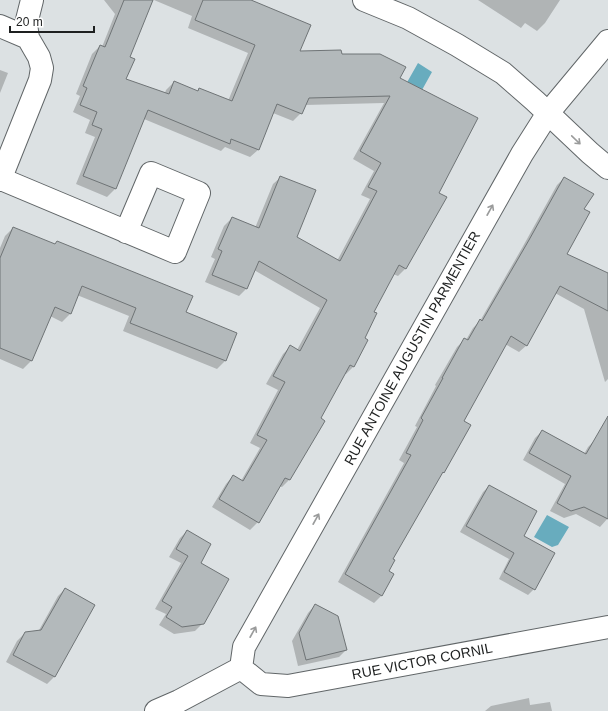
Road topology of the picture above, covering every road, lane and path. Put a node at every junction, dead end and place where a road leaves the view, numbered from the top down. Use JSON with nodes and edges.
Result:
{"nodes":[{"id":1,"x":32,"y":0,"type":"edge"},
{"id":2,"x":364,"y":0,"type":"edge"},
{"id":3,"x":0,"y":26,"type":"edge"},
{"id":4,"x":28,"y":38,"type":"junction"},
{"id":5,"x":608,"y":41,"type":"edge"},
{"id":6,"x":548,"y":113,"type":"junction"},
{"id":7,"x":608,"y":168,"type":"edge"},
{"id":8,"x":0,"y":180,"type":"edge"},
{"id":9,"x":126,"y":232,"type":"dead end"},
{"id":10,"x":608,"y":627,"type":"edge"},
{"id":11,"x":241,"y":668,"type":"junction"},
{"id":12,"x":156,"y":711,"type":"edge"}],
"edges":[{"from":1,"to":4,"type":"street"},
{"from":2,"to":6,"type":"street"},
{"from":3,"to":4,"type":"street"},
{"from":4,"to":8,"type":"street"},
{"from":5,"to":6,"type":"street","name":"RUE ANTOINE AUGUSTIN PARMENTIER"},
{"from":6,"to":7,"type":"street","one_way":true},
{"from":11,"to":6,"type":"street","name":"RUE ANTOINE AUGUSTIN PARMENTIER","one_way":true},
{"from":8,"to":9,"type":"street"},
{"from":10,"to":11,"type":"street","name":"RUE VICTOR CORNIL"},
{"from":11,"to":12,"type":"street"}]}
